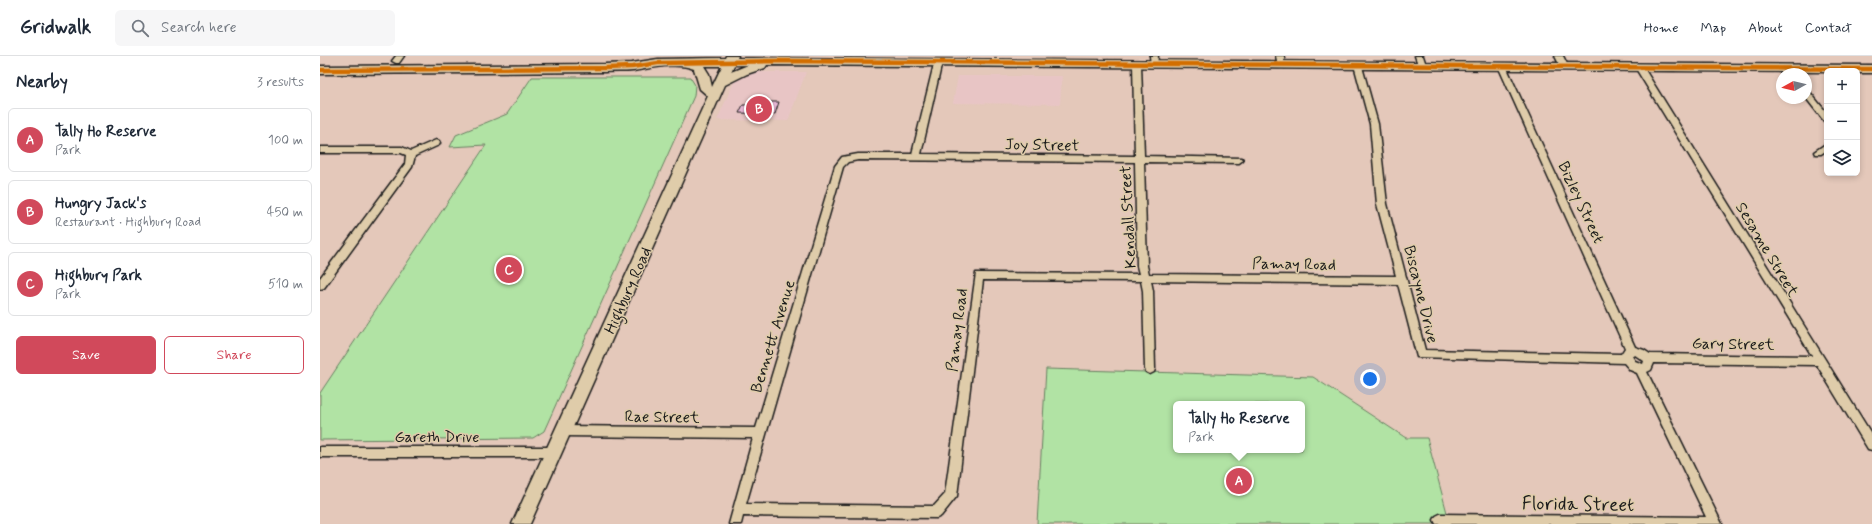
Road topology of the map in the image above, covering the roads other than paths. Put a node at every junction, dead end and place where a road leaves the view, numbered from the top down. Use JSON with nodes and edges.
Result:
{"nodes":[{"id":1,"x":698,"y":56,"type":"edge"},
{"id":2,"x":765,"y":56,"type":"edge"},
{"id":3,"x":731,"y":58,"type":"edge"},
{"id":4,"x":870,"y":59,"type":"edge"},
{"id":5,"x":1154,"y":60,"type":"edge"},
{"id":6,"x":1280,"y":60,"type":"edge"},
{"id":7,"x":320,"y":61,"type":"edge"},
{"id":8,"x":782,"y":61,"type":"junction"},
{"id":9,"x":1421,"y":61,"type":"edge"},
{"id":10,"x":1561,"y":61,"type":"edge"},
{"id":11,"x":396,"y":62,"type":"edge"},
{"id":12,"x":682,"y":62,"type":"junction"},
{"id":13,"x":938,"y":62,"type":"junction"},
{"id":14,"x":1137,"y":64,"type":"junction"},
{"id":15,"x":1358,"y":65,"type":"junction"},
{"id":16,"x":1502,"y":66,"type":"junction"},
{"id":17,"x":1639,"y":67,"type":"junction"},
{"id":18,"x":1872,"y":69,"type":"edge"},
{"id":19,"x":320,"y":70,"type":"edge"},
{"id":20,"x":1812,"y":70,"type":"edge"},
{"id":21,"x":1776,"y":71,"type":"edge"},
{"id":22,"x":718,"y":89,"type":"junction"},
{"id":23,"x":1812,"y":100,"type":"edge"},
{"id":24,"x":1824,"y":115,"type":"edge"},
{"id":25,"x":436,"y":143,"type":"dead end"},
{"id":26,"x":1824,"y":148,"type":"edge"},
{"id":27,"x":320,"y":150,"type":"edge"},
{"id":28,"x":1818,"y":152,"type":"dead end"},
{"id":29,"x":411,"y":154,"type":"junction"},
{"id":30,"x":916,"y":157,"type":"junction"},
{"id":31,"x":846,"y":159,"type":"joint"},
{"id":32,"x":1139,"y":160,"type":"junction"},
{"id":33,"x":1239,"y":160,"type":"dead end"},
{"id":34,"x":1145,"y":277,"type":"junction"},
{"id":35,"x":1402,"y":280,"type":"junction"},
{"id":36,"x":320,"y":285,"type":"edge"},
{"id":37,"x":1629,"y":355,"type":"junction"},
{"id":38,"x":1647,"y":358,"type":"junction"},
{"id":39,"x":1819,"y":361,"type":"junction"},
{"id":40,"x":1640,"y":368,"type":"junction"},
{"id":41,"x":1150,"y":369,"type":"dead end"},
{"id":42,"x":563,"y":431,"type":"junction"},
{"id":43,"x":760,"y":433,"type":"junction"},
{"id":44,"x":1872,"y":445,"type":"edge"},
{"id":45,"x":320,"y":452,"type":"edge"},
{"id":46,"x":554,"y":452,"type":"junction"},
{"id":47,"x":739,"y":510,"type":"junction"},
{"id":48,"x":1440,"y":520,"type":"dead end"},
{"id":49,"x":1537,"y":522,"type":"edge"},
{"id":50,"x":1715,"y":523,"type":"edge"},
{"id":51,"x":521,"y":524,"type":"edge"},
{"id":52,"x":735,"y":524,"type":"edge"}],
"edges":[{"from":1,"to":12,"type":"main road"},
{"from":2,"to":8,"type":"main road"},
{"from":3,"to":8,"type":"main road"},
{"from":3,"to":12,"type":"main road"},
{"from":3,"to":22,"type":"main road","name":"Highbury Road"},
{"from":4,"to":8,"type":"main road"},
{"from":4,"to":13,"type":"main road"},
{"from":5,"to":6,"type":"main road"},
{"from":5,"to":14,"type":"main road"},
{"from":6,"to":15,"type":"main road"},
{"from":7,"to":11,"type":"main road"},
{"from":8,"to":22,"type":"main road"},
{"from":9,"to":15,"type":"main road"},
{"from":9,"to":16,"type":"main road"},
{"from":10,"to":16,"type":"main road"},
{"from":10,"to":17,"type":"main road"},
{"from":11,"to":12,"type":"main road"},
{"from":11,"to":19,"type":"main road"},
{"from":12,"to":22,"type":"main road"},
{"from":13,"to":14,"type":"main road"},
{"from":13,"to":30,"type":"street"},
{"from":14,"to":32,"type":"street","name":"Kendall Street"},
{"from":15,"to":35,"type":"street","name":"Biscayne Drive"},
{"from":16,"to":37,"type":"street","name":"Bizley Street"},
{"from":17,"to":21,"type":"main road"},
{"from":17,"to":39,"type":"street","name":"Sesame Street"},
{"from":18,"to":20,"type":"main road"},
{"from":22,"to":42,"type":"main road","name":"Highbury Road"},
{"from":23,"to":24,"type":"street"},
{"from":25,"to":29,"type":"street"},
{"from":26,"to":28,"type":"street"},
{"from":27,"to":29,"type":"street"},
{"from":29,"to":36,"type":"street"},
{"from":30,"to":31,"type":"street","name":"Joy Street"},
{"from":30,"to":32,"type":"street","name":"Joy Street"},
{"from":31,"to":43,"type":"street","name":"Bennett Avenue"},
{"from":32,"to":33,"type":"street","name":"Joy Street"},
{"from":32,"to":34,"type":"street","name":"Kendall Street"},
{"from":34,"to":35,"type":"street","name":"Pamay Road"},
{"from":34,"to":41,"type":"street","name":"Kendall Street"},
{"from":34,"to":47,"type":"street","name":"Pamay Road"},
{"from":35,"to":37,"type":"street","name":"Biscayne Drive"},
{"from":37,"to":38,"type":"street"},
{"from":37,"to":40,"type":"street"},
{"from":38,"to":39,"type":"street","name":"Gary Street"},
{"from":38,"to":40,"type":"street"},
{"from":39,"to":44,"type":"street","name":"Sesame Street"},
{"from":40,"to":50,"type":"street"},
{"from":42,"to":43,"type":"street","name":"Rae Street"},
{"from":42,"to":46,"type":"main road","name":"Highbury Road"},
{"from":43,"to":47,"type":"street","name":"Bennett Avenue"},
{"from":45,"to":46,"type":"street","name":"Gareth Drive"},
{"from":46,"to":51,"type":"main road","name":"Highbury Road"},
{"from":47,"to":52,"type":"street","name":"Bennett Avenue"},
{"from":48,"to":49,"type":"street","name":"Florida Street"},
{"from":49,"to":50,"type":"street","name":"Florida Street"}]}
